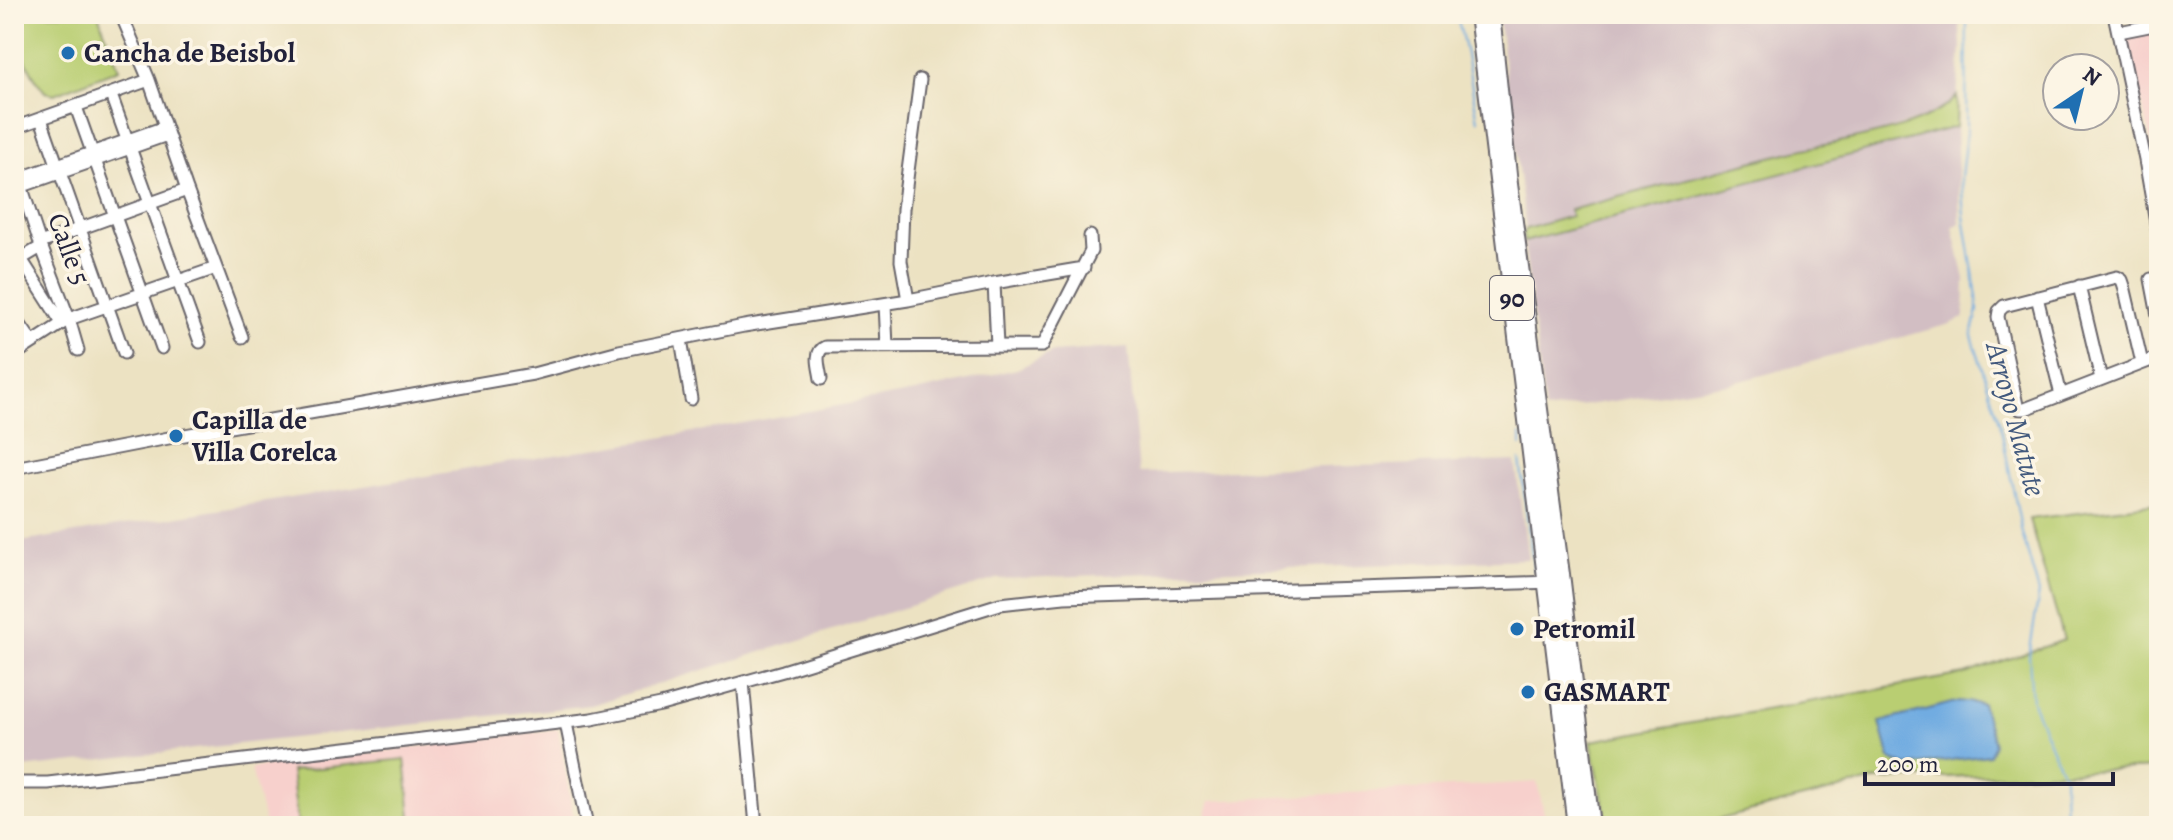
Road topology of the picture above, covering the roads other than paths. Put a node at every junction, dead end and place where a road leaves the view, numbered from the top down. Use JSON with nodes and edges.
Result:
{"nodes":[{"id":1,"x":121,"y":14,"type":"edge"},
{"id":2,"x":1478,"y":14,"type":"edge"},
{"id":3,"x":1491,"y":14,"type":"edge"},
{"id":4,"x":2114,"y":14,"type":"edge"},
{"id":5,"x":2159,"y":24,"type":"edge"},
{"id":6,"x":2119,"y":32,"type":"junction"},
{"id":7,"x":149,"y":80,"type":"junction"},
{"id":8,"x":920,"y":80,"type":"dead end"},
{"id":9,"x":111,"y":95,"type":"junction"},
{"id":10,"x":76,"y":107,"type":"junction"},
{"id":11,"x":41,"y":119,"type":"junction"},
{"id":12,"x":14,"y":128,"type":"edge"},
{"id":13,"x":166,"y":131,"type":"junction"},
{"id":14,"x":129,"y":144,"type":"junction"},
{"id":15,"x":93,"y":156,"type":"junction"},
{"id":16,"x":2159,"y":157,"type":"edge"},
{"id":17,"x":2145,"y":160,"type":"junction"},
{"id":18,"x":14,"y":164,"type":"edge"},
{"id":19,"x":59,"y":169,"type":"junction"},
{"id":20,"x":17,"y":183,"type":"edge"},
{"id":21,"x":187,"y":190,"type":"junction"},
{"id":22,"x":150,"y":203,"type":"junction"},
{"id":23,"x":115,"y":216,"type":"junction"},
{"id":24,"x":2158,"y":224,"type":"edge"},
{"id":25,"x":80,"y":228,"type":"junction"},
{"id":26,"x":1090,"y":236,"type":"dead end"},
{"id":27,"x":2159,"y":240,"type":"edge"},
{"id":28,"x":40,"y":245,"type":"junction"},
{"id":29,"x":16,"y":256,"type":"edge"},
{"id":30,"x":216,"y":268,"type":"junction"},
{"id":31,"x":1084,"y":268,"type":"junction"},
{"id":32,"x":2151,"y":279,"type":"dead end"},
{"id":33,"x":178,"y":281,"type":"junction"},
{"id":34,"x":994,"y":283,"type":"junction"},
{"id":35,"x":2079,"y":286,"type":"junction"},
{"id":36,"x":142,"y":292,"type":"junction"},
{"id":37,"x":2037,"y":297,"type":"junction"},
{"id":38,"x":908,"y":300,"type":"junction"},
{"id":39,"x":885,"y":304,"type":"junction"},
{"id":40,"x":107,"y":305,"type":"junction"},
{"id":41,"x":14,"y":316,"type":"edge"},
{"id":42,"x":66,"y":321,"type":"junction"},
{"id":43,"x":2159,"y":321,"type":"edge"},
{"id":44,"x":242,"y":337,"type":"dead end"},
{"id":45,"x":681,"y":339,"type":"junction"},
{"id":46,"x":32,"y":342,"type":"junction"},
{"id":47,"x":200,"y":342,"type":"dead end"},
{"id":48,"x":887,"y":346,"type":"junction"},
{"id":49,"x":997,"y":346,"type":"junction"},
{"id":50,"x":162,"y":348,"type":"dead end"},
{"id":51,"x":78,"y":350,"type":"dead end"},
{"id":52,"x":124,"y":353,"type":"dead end"},
{"id":53,"x":14,"y":355,"type":"edge"},
{"id":54,"x":2159,"y":357,"type":"edge"},
{"id":55,"x":2142,"y":363,"type":"junction"},
{"id":56,"x":821,"y":379,"type":"dead end"},
{"id":57,"x":2101,"y":379,"type":"junction"},
{"id":58,"x":2061,"y":395,"type":"junction"},
{"id":59,"x":691,"y":399,"type":"dead end"},
{"id":60,"x":14,"y":468,"type":"edge"},
{"id":61,"x":1555,"y":582,"type":"junction"},
{"id":62,"x":743,"y":682,"type":"junction"},
{"id":63,"x":566,"y":723,"type":"junction"},
{"id":64,"x":14,"y":783,"type":"edge"},
{"id":65,"x":587,"y":826,"type":"edge"},
{"id":66,"x":756,"y":826,"type":"edge"},
{"id":67,"x":1576,"y":826,"type":"edge"},
{"id":68,"x":1591,"y":826,"type":"edge"}],
"edges":[{"from":1,"to":7,"type":"street"},
{"from":2,"to":61,"type":"highway","number":"90"},
{"from":3,"to":61,"type":"highway","number":"90"},
{"from":4,"to":6,"type":"street"},
{"from":5,"to":6,"type":"street"},
{"from":6,"to":17,"type":"street"},
{"from":7,"to":9,"type":"street"},
{"from":7,"to":13,"type":"street"},
{"from":8,"to":38,"type":"street"},
{"from":9,"to":10,"type":"street"},
{"from":9,"to":14,"type":"street"},
{"from":10,"to":11,"type":"street"},
{"from":10,"to":15,"type":"street"},
{"from":11,"to":12,"type":"street"},
{"from":11,"to":19,"type":"street"},
{"from":13,"to":14,"type":"street"},
{"from":13,"to":21,"type":"street"},
{"from":14,"to":15,"type":"street"},
{"from":14,"to":22,"type":"street"},
{"from":15,"to":19,"type":"street"},
{"from":15,"to":23,"type":"street"},
{"from":16,"to":17,"type":"street"},
{"from":17,"to":24,"type":"street"},
{"from":18,"to":20,"type":"street","name":"Calle 5"},
{"from":19,"to":20,"type":"street"},
{"from":19,"to":25,"type":"street"},
{"from":20,"to":28,"type":"street","name":"Calle 5"},
{"from":21,"to":22,"type":"street"},
{"from":21,"to":30,"type":"street"},
{"from":22,"to":23,"type":"street"},
{"from":22,"to":33,"type":"street"},
{"from":23,"to":25,"type":"street"},
{"from":23,"to":36,"type":"street"},
{"from":24,"to":27,"type":"street"},
{"from":25,"to":28,"type":"street"},
{"from":25,"to":40,"type":"street"},
{"from":26,"to":31,"type":"street"},
{"from":28,"to":29,"type":"street"},
{"from":28,"to":42,"type":"street","name":"Calle 5"},
{"from":29,"to":42,"type":"street"},
{"from":30,"to":33,"type":"street"},
{"from":30,"to":44,"type":"street"},
{"from":31,"to":34,"type":"street"},
{"from":31,"to":49,"type":"street"},
{"from":32,"to":43,"type":"street"},
{"from":33,"to":36,"type":"street"},
{"from":33,"to":47,"type":"street"},
{"from":34,"to":38,"type":"street"},
{"from":34,"to":49,"type":"street"},
{"from":35,"to":37,"type":"street"},
{"from":35,"to":55,"type":"street"},
{"from":35,"to":57,"type":"street"},
{"from":36,"to":40,"type":"street"},
{"from":36,"to":50,"type":"street"},
{"from":37,"to":58,"type":"street"},
{"from":37,"to":58,"type":"street"},
{"from":38,"to":39,"type":"street"},
{"from":39,"to":45,"type":"street"},
{"from":39,"to":48,"type":"street"},
{"from":40,"to":42,"type":"street"},
{"from":40,"to":52,"type":"street"},
{"from":41,"to":46,"type":"street"},
{"from":42,"to":46,"type":"street"},
{"from":42,"to":51,"type":"street","name":"Calle 5"},
{"from":45,"to":59,"type":"street"},
{"from":45,"to":60,"type":"street"},
{"from":46,"to":53,"type":"street"},
{"from":48,"to":49,"type":"street"},
{"from":48,"to":56,"type":"street"},
{"from":54,"to":55,"type":"street"},
{"from":55,"to":57,"type":"street"},
{"from":57,"to":58,"type":"street"},
{"from":61,"to":62,"type":"street"},
{"from":61,"to":67,"type":"highway","number":"90"},
{"from":61,"to":68,"type":"highway","number":"90"},
{"from":62,"to":63,"type":"street"},
{"from":62,"to":66,"type":"street"},
{"from":63,"to":64,"type":"street"},
{"from":63,"to":65,"type":"street"}]}
